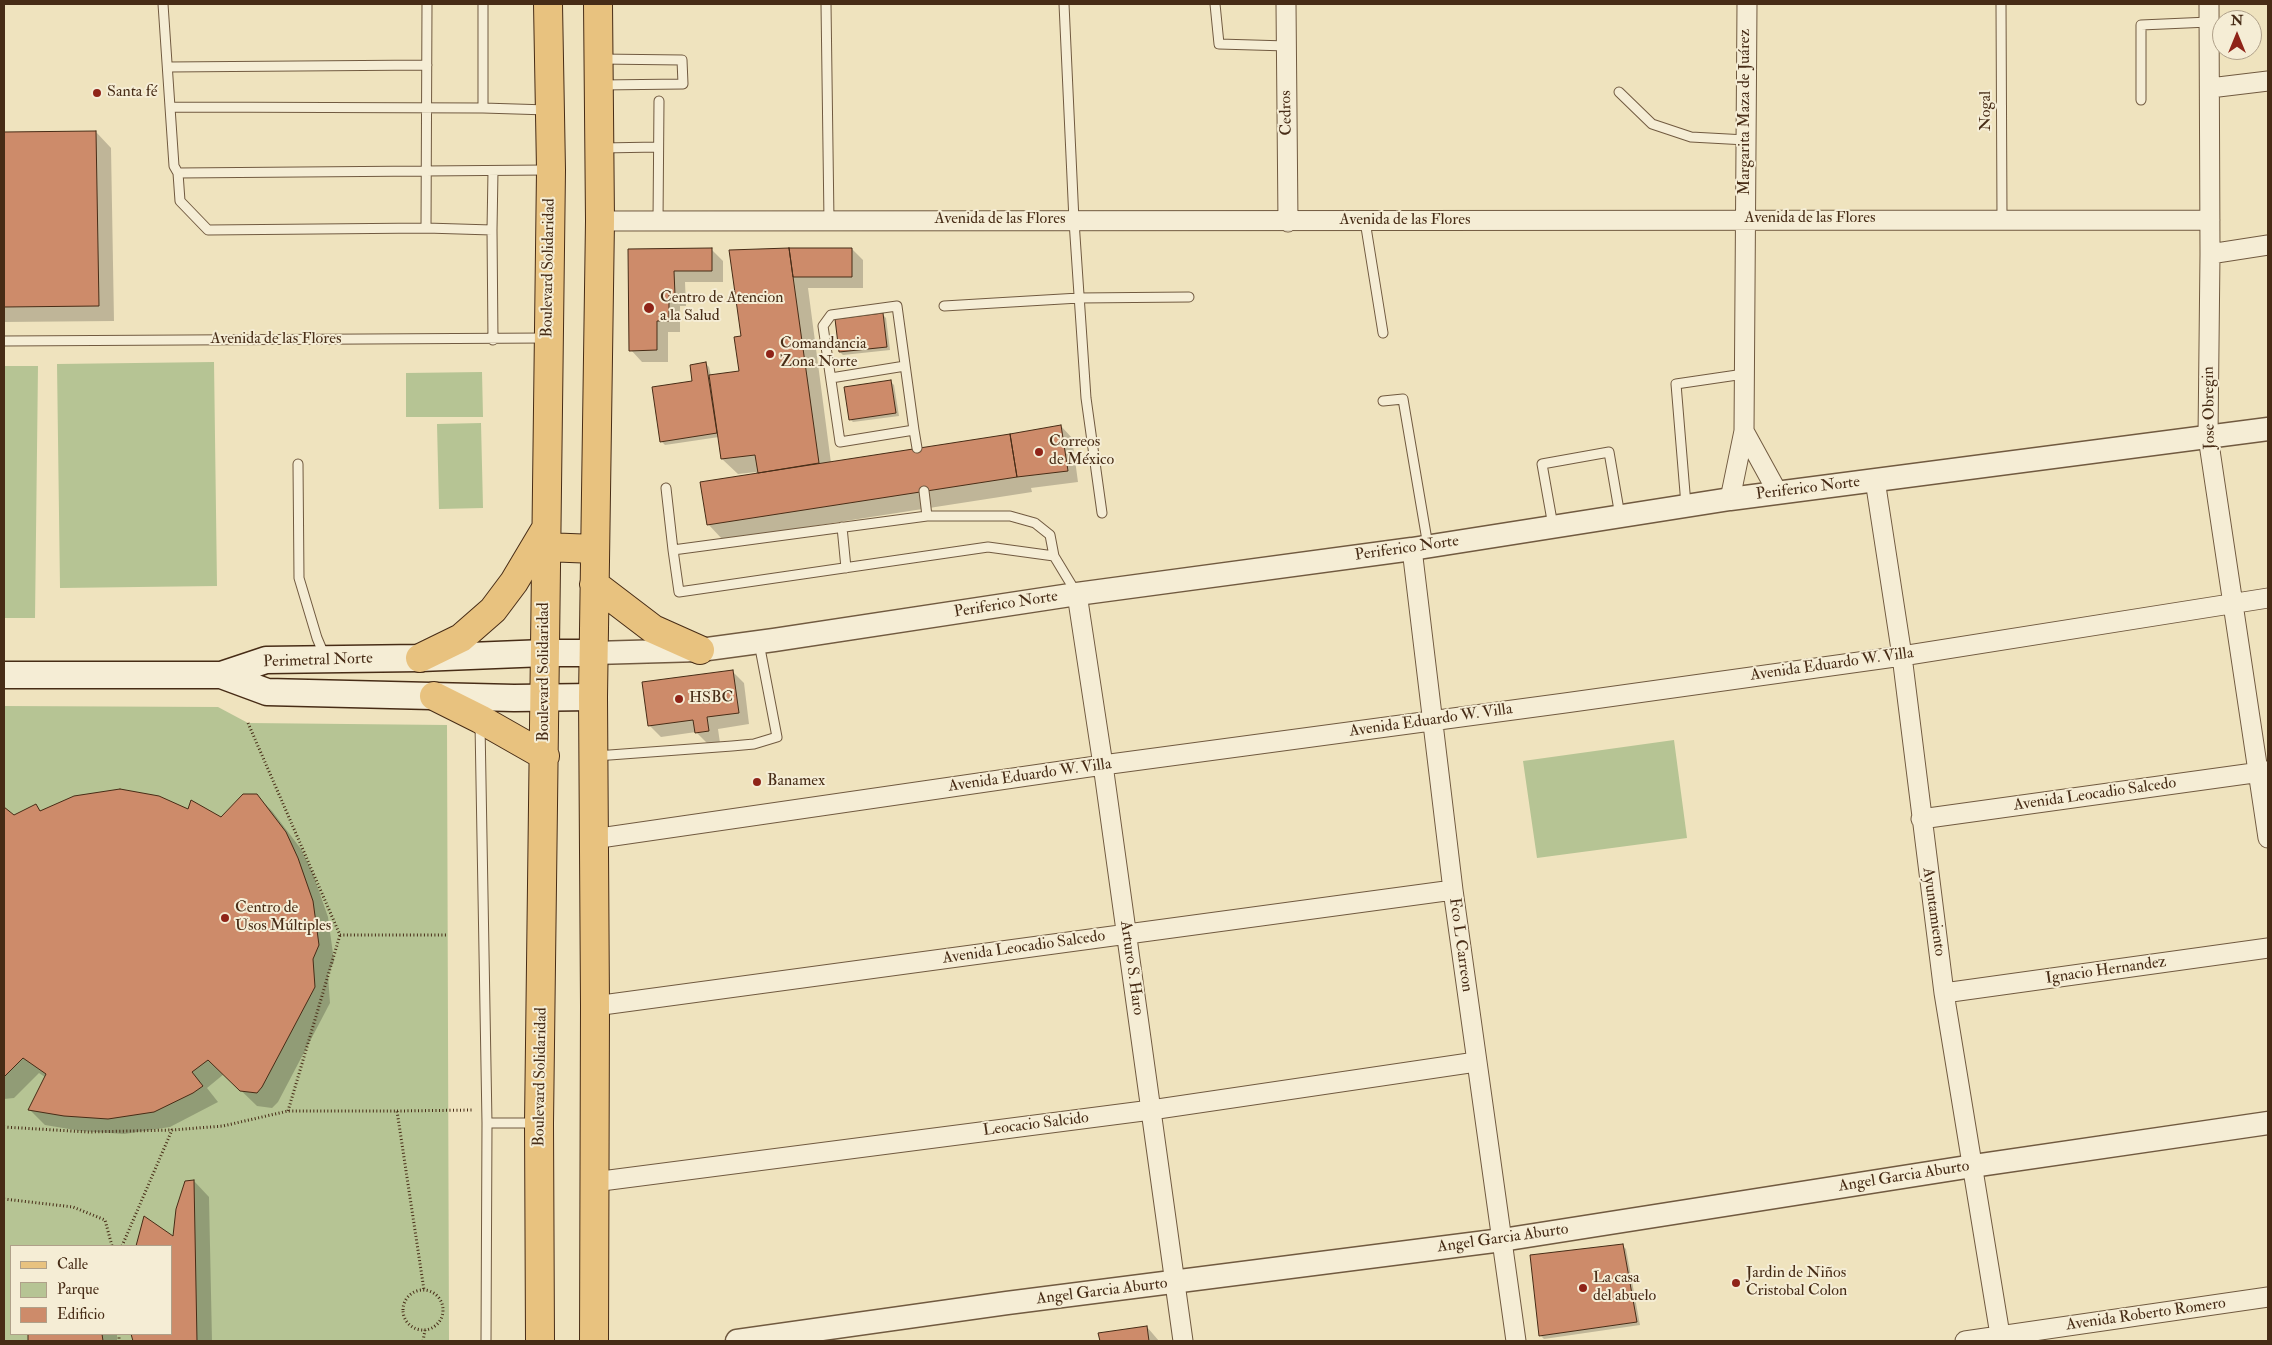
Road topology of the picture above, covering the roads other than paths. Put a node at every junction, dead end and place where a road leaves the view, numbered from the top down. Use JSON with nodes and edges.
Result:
{"nodes":[{"id":1,"x":163,"y":4,"type":"edge"},
{"id":2,"x":426,"y":4,"type":"edge"},
{"id":3,"x":483,"y":4,"type":"edge"},
{"id":4,"x":548,"y":4,"type":"edge"},
{"id":5,"x":598,"y":4,"type":"edge"},
{"id":6,"x":826,"y":4,"type":"edge"},
{"id":7,"x":1064,"y":4,"type":"edge"},
{"id":8,"x":1215,"y":4,"type":"edge"},
{"id":9,"x":1286,"y":4,"type":"edge"},
{"id":10,"x":1747,"y":4,"type":"edge"},
{"id":11,"x":2001,"y":4,"type":"edge"},
{"id":12,"x":2209,"y":13,"type":"edge"},
{"id":13,"x":1287,"y":46,"type":"junction"},
{"id":14,"x":427,"y":65,"type":"junction"},
{"id":15,"x":168,"y":67,"type":"junction"},
{"id":16,"x":598,"y":72,"type":"junction"},
{"id":17,"x":2268,"y":81,"type":"edge"},
{"id":18,"x":2210,"y":88,"type":"junction"},
{"id":19,"x":1619,"y":92,"type":"dead end"},
{"id":20,"x":2141,"y":100,"type":"dead end"},
{"id":21,"x":659,"y":101,"type":"dead end"},
{"id":22,"x":171,"y":107,"type":"junction"},
{"id":23,"x":426,"y":108,"type":"junction"},
{"id":24,"x":483,"y":108,"type":"junction"},
{"id":25,"x":550,"y":110,"type":"junction"},
{"id":26,"x":1746,"y":140,"type":"junction"},
{"id":27,"x":658,"y":147,"type":"junction"},
{"id":28,"x":599,"y":148,"type":"junction"},
{"id":29,"x":551,"y":170,"type":"junction"},
{"id":30,"x":494,"y":171,"type":"junction"},
{"id":31,"x":427,"y":172,"type":"junction"},
{"id":32,"x":178,"y":173,"type":"junction"},
{"id":33,"x":1746,"y":219,"type":"junction"},
{"id":34,"x":2002,"y":219,"type":"junction"},
{"id":35,"x":2210,"y":220,"type":"junction"},
{"id":36,"x":600,"y":221,"type":"junction"},
{"id":37,"x":658,"y":221,"type":"junction"},
{"id":38,"x":829,"y":221,"type":"junction"},
{"id":39,"x":1074,"y":221,"type":"junction"},
{"id":40,"x":1365,"y":221,"type":"junction"},
{"id":41,"x":1288,"y":222,"type":"junction"},
{"id":42,"x":426,"y":228,"type":"junction"},
{"id":43,"x":492,"y":230,"type":"junction"},
{"id":44,"x":2268,"y":245,"type":"edge"},
{"id":45,"x":2210,"y":254,"type":"junction"},
{"id":46,"x":1189,"y":297,"type":"dead end"},
{"id":47,"x":1080,"y":298,"type":"junction"},
{"id":48,"x":944,"y":306,"type":"dead end"},
{"id":49,"x":1382,"y":333,"type":"dead end"},
{"id":50,"x":548,"y":338,"type":"junction"},
{"id":51,"x":493,"y":340,"type":"junction"},
{"id":52,"x":4,"y":341,"type":"edge"},
{"id":53,"x":905,"y":366,"type":"junction"},
{"id":54,"x":1744,"y":374,"type":"junction"},
{"id":55,"x":831,"y":378,"type":"junction"},
{"id":56,"x":1382,"y":401,"type":"dead end"},
{"id":57,"x":2268,"y":429,"type":"edge"},
{"id":58,"x":914,"y":430,"type":"junction"},
{"id":59,"x":1744,"y":431,"type":"junction"},
{"id":60,"x":2208,"y":436,"type":"junction"},
{"id":61,"x":917,"y":448,"type":"dead end"},
{"id":62,"x":298,"y":464,"type":"dead end"},
{"id":63,"x":1875,"y":480,"type":"junction"},
{"id":64,"x":666,"y":488,"type":"dead end"},
{"id":65,"x":924,"y":491,"type":"dead end"},
{"id":66,"x":1778,"y":493,"type":"junction"},
{"id":67,"x":1730,"y":499,"type":"junction"},
{"id":68,"x":1686,"y":506,"type":"junction"},
{"id":69,"x":1102,"y":513,"type":"dead end"},
{"id":70,"x":927,"y":516,"type":"junction"},
{"id":71,"x":1620,"y":516,"type":"junction"},
{"id":72,"x":842,"y":527,"type":"junction"},
{"id":73,"x":1553,"y":527,"type":"junction"},
{"id":74,"x":545,"y":538,"type":"junction"},
{"id":75,"x":1420,"y":547,"type":"junction"},
{"id":76,"x":595,"y":549,"type":"junction"},
{"id":77,"x":673,"y":550,"type":"junction"},
{"id":78,"x":1054,"y":556,"type":"junction"},
{"id":79,"x":846,"y":568,"type":"junction"},
{"id":80,"x":594,"y":584,"type":"junction"},
{"id":81,"x":1077,"y":594,"type":"junction"},
{"id":82,"x":2268,"y":598,"type":"edge"},
{"id":83,"x":2233,"y":602,"type":"junction"},
{"id":84,"x":759,"y":642,"type":"junction"},
{"id":85,"x":700,"y":650,"type":"junction"},
{"id":86,"x":545,"y":653,"type":"junction"},
{"id":87,"x":594,"y":653,"type":"junction"},
{"id":88,"x":1902,"y":656,"type":"junction"},
{"id":89,"x":420,"y":658,"type":"junction"},
{"id":90,"x":326,"y":659,"type":"junction"},
{"id":91,"x":4,"y":675,"type":"edge"},
{"id":92,"x":221,"y":675,"type":"junction"},
{"id":93,"x":434,"y":696,"type":"junction"},
{"id":94,"x":545,"y":697,"type":"junction"},
{"id":95,"x":593,"y":697,"type":"junction"},
{"id":96,"x":480,"y":719,"type":"junction"},
{"id":97,"x":1432,"y":722,"type":"junction"},
{"id":98,"x":545,"y":756,"type":"junction"},
{"id":99,"x":593,"y":756,"type":"junction"},
{"id":100,"x":1103,"y":765,"type":"junction"},
{"id":101,"x":2263,"y":772,"type":"edge"},
{"id":102,"x":1921,"y":819,"type":"junction"},
{"id":103,"x":2268,"y":838,"type":"edge"},
{"id":104,"x":593,"y":839,"type":"junction"},
{"id":105,"x":1453,"y":890,"type":"junction"},
{"id":106,"x":1127,"y":935,"type":"junction"},
{"id":107,"x":2268,"y":948,"type":"edge"},
{"id":108,"x":1944,"y":993,"type":"junction"},
{"id":109,"x":595,"y":1006,"type":"junction"},
{"id":110,"x":1476,"y":1062,"type":"junction"},
{"id":111,"x":1151,"y":1110,"type":"junction"},
{"id":112,"x":540,"y":1122,"type":"junction"},
{"id":113,"x":2268,"y":1123,"type":"edge"},
{"id":114,"x":487,"y":1124,"type":"junction"},
{"id":115,"x":1973,"y":1166,"type":"junction"},
{"id":116,"x":594,"y":1182,"type":"junction"},
{"id":117,"x":1502,"y":1240,"type":"junction"},
{"id":118,"x":1175,"y":1282,"type":"junction"},
{"id":119,"x":2268,"y":1297,"type":"edge"},
{"id":120,"x":839,"y":1334,"type":"edge"},
{"id":121,"x":2001,"y":1339,"type":"edge"},
{"id":122,"x":486,"y":1341,"type":"edge"},
{"id":123,"x":540,"y":1341,"type":"edge"},
{"id":124,"x":594,"y":1341,"type":"edge"},
{"id":125,"x":737,"y":1341,"type":"edge"},
{"id":126,"x":1184,"y":1341,"type":"edge"},
{"id":127,"x":1516,"y":1341,"type":"edge"},
{"id":128,"x":1965,"y":1341,"type":"edge"}],
"edges":[{"from":1,"to":15,"type":"lane"},
{"from":2,"to":14,"type":"lane"},
{"from":3,"to":24,"type":"lane"},
{"from":4,"to":25,"type":"main road","name":"Boulevard Solidaridad"},
{"from":5,"to":16,"type":"main road"},
{"from":6,"to":38,"type":"lane"},
{"from":7,"to":39,"type":"lane"},
{"from":8,"to":13,"type":"lane"},
{"from":9,"to":13,"type":"street","name":"Cedros"},
{"from":10,"to":26,"type":"street","name":"Margarita Maza de Juárez"},
{"from":11,"to":34,"type":"lane","name":"Nogal"},
{"from":12,"to":18,"type":"street","name":"Jose Obregin"},
{"from":12,"to":20,"type":"lane"},
{"from":13,"to":41,"type":"street","name":"Cedros"},
{"from":14,"to":15,"type":"lane"},
{"from":14,"to":23,"type":"lane"},
{"from":15,"to":22,"type":"lane"},
{"from":16,"to":16,"type":"lane"},
{"from":16,"to":28,"type":"main road"},
{"from":17,"to":18,"type":"street"},
{"from":18,"to":35,"type":"street","name":"Jose Obregin"},
{"from":19,"to":26,"type":"lane"},
{"from":21,"to":27,"type":"lane"},
{"from":22,"to":23,"type":"lane"},
{"from":22,"to":32,"type":"lane"},
{"from":23,"to":24,"type":"lane"},
{"from":23,"to":31,"type":"lane"},
{"from":24,"to":25,"type":"lane"},
{"from":25,"to":29,"type":"main road","name":"Boulevard Solidaridad"},
{"from":26,"to":33,"type":"street","name":"Margarita Maza de Juárez"},
{"from":27,"to":28,"type":"lane"},
{"from":27,"to":37,"type":"lane"},
{"from":28,"to":36,"type":"main road"},
{"from":29,"to":30,"type":"lane"},
{"from":29,"to":50,"type":"main road","name":"Boulevard Solidaridad"},
{"from":30,"to":31,"type":"lane"},
{"from":30,"to":43,"type":"lane"},
{"from":31,"to":32,"type":"lane"},
{"from":31,"to":42,"type":"lane"},
{"from":32,"to":42,"type":"lane"},
{"from":33,"to":34,"type":"street","name":"Avenida de las Flores"},
{"from":33,"to":40,"type":"street","name":"Avenida de las Flores"},
{"from":33,"to":54,"type":"street","name":"Margarita Maza de Juárez"},
{"from":34,"to":35,"type":"street","name":"Avenida de las Flores"},
{"from":35,"to":45,"type":"street","name":"Jose Obregin"},
{"from":36,"to":37,"type":"street","name":"Avenida de las Flores"},
{"from":36,"to":76,"type":"main road"},
{"from":37,"to":38,"type":"street","name":"Avenida de las Flores"},
{"from":38,"to":39,"type":"street","name":"Avenida de las Flores"},
{"from":39,"to":41,"type":"street","name":"Avenida de las Flores"},
{"from":39,"to":47,"type":"lane"},
{"from":40,"to":41,"type":"street","name":"Avenida de las Flores"},
{"from":40,"to":49,"type":"lane"},
{"from":42,"to":43,"type":"lane"},
{"from":43,"to":51,"type":"lane"},
{"from":44,"to":45,"type":"street"},
{"from":45,"to":60,"type":"street","name":"Jose Obregin"},
{"from":46,"to":47,"type":"lane"},
{"from":47,"to":48,"type":"lane"},
{"from":47,"to":69,"type":"lane"},
{"from":50,"to":51,"type":"lane","name":"Avenida de las Flores"},
{"from":50,"to":74,"type":"main road","name":"Boulevard Solidaridad"},
{"from":51,"to":52,"type":"lane","name":"Avenida de las Flores"},
{"from":53,"to":55,"type":"lane"},
{"from":53,"to":55,"type":"lane"},
{"from":53,"to":58,"type":"lane"},
{"from":54,"to":59,"type":"street","name":"Margarita Maza de Juárez"},
{"from":54,"to":68,"type":"lane"},
{"from":55,"to":58,"type":"lane"},
{"from":56,"to":75,"type":"lane"},
{"from":57,"to":60,"type":"street","name":"Periferico Norte"},
{"from":58,"to":61,"type":"lane"},
{"from":59,"to":66,"type":"street","name":"Margarita Maza de Juárez"},
{"from":59,"to":67,"type":"street","name":"Margarita Maza de Juárez"},
{"from":60,"to":63,"type":"street","name":"Periferico Norte"},
{"from":60,"to":83,"type":"street","name":"Jose Obregin"},
{"from":62,"to":90,"type":"lane"},
{"from":63,"to":66,"type":"street","name":"Periferico Norte"},
{"from":63,"to":88,"type":"street","name":"Ayuntamiento"},
{"from":64,"to":77,"type":"lane"},
{"from":65,"to":70,"type":"lane"},
{"from":66,"to":67,"type":"street","name":"Periferico Norte"},
{"from":67,"to":68,"type":"street","name":"Periferico Norte"},
{"from":68,"to":71,"type":"street","name":"Periferico Norte"},
{"from":70,"to":72,"type":"lane"},
{"from":70,"to":78,"type":"lane"},
{"from":71,"to":73,"type":"street","name":"Periferico Norte"},
{"from":71,"to":73,"type":"lane"},
{"from":72,"to":77,"type":"lane"},
{"from":72,"to":79,"type":"lane"},
{"from":73,"to":75,"type":"street","name":"Periferico Norte"},
{"from":74,"to":76,"type":"main road"},
{"from":74,"to":86,"type":"main road","name":"Boulevard Solidaridad"},
{"from":74,"to":89,"type":"main road"},
{"from":75,"to":81,"type":"street","name":"Periferico Norte"},
{"from":75,"to":97,"type":"street","name":"Fco L Carreon"},
{"from":76,"to":80,"type":"main road"},
{"from":77,"to":79,"type":"lane"},
{"from":78,"to":79,"type":"lane"},
{"from":78,"to":81,"type":"lane"},
{"from":80,"to":85,"type":"main road"},
{"from":80,"to":87,"type":"main road"},
{"from":81,"to":84,"type":"street","name":"Periferico Norte"},
{"from":81,"to":100,"type":"street","name":"Arturo S. Haro"},
{"from":82,"to":83,"type":"street","name":"Avenida Eduardo W. Villa"},
{"from":83,"to":88,"type":"street","name":"Avenida Eduardo W. Villa"},
{"from":83,"to":101,"type":"street","name":"Jose Obregin"},
{"from":84,"to":85,"type":"street","name":"Periferico Norte"},
{"from":84,"to":99,"type":"lane"},
{"from":85,"to":87,"type":"street","name":"Periferico Norte"},
{"from":86,"to":87,"type":"main road","name":"Periferico Norte"},
{"from":86,"to":89,"type":"main road","name":"Perimetral Norte"},
{"from":86,"to":94,"type":"main road","name":"Boulevard Solidaridad"},
{"from":87,"to":95,"type":"main road"},
{"from":88,"to":97,"type":"street","name":"Avenida Eduardo W. Villa"},
{"from":88,"to":102,"type":"street","name":"Ayuntamiento"},
{"from":89,"to":90,"type":"main road","name":"Perimetral Norte"},
{"from":90,"to":92,"type":"main road","name":"Perimetral Norte"},
{"from":91,"to":92,"type":"main road","name":"Perimetral Norte"},
{"from":92,"to":93,"type":"main road"},
{"from":93,"to":94,"type":"main road"},
{"from":93,"to":96,"type":"main road"},
{"from":94,"to":95,"type":"main road"},
{"from":94,"to":98,"type":"main road","name":"Boulevard Solidaridad"},
{"from":95,"to":99,"type":"main road"},
{"from":96,"to":98,"type":"main road"},
{"from":96,"to":114,"type":"lane"},
{"from":97,"to":100,"type":"street","name":"Avenida Eduardo W. Villa"},
{"from":97,"to":105,"type":"street","name":"Fco L Carreon"},
{"from":98,"to":112,"type":"main road","name":"Boulevard Solidaridad"},
{"from":99,"to":104,"type":"main road"},
{"from":100,"to":104,"type":"street","name":"Avenida Eduardo W. Villa"},
{"from":100,"to":106,"type":"street","name":"Arturo S. Haro"},
{"from":101,"to":102,"type":"street","name":"Avenida Leocadio Salcedo"},
{"from":101,"to":103,"type":"street","name":"Jose Obregin"},
{"from":102,"to":108,"type":"street","name":"Ayuntamiento"},
{"from":104,"to":109,"type":"main road"},
{"from":105,"to":106,"type":"street","name":"Avenida Leocadio Salcedo"},
{"from":105,"to":110,"type":"street","name":"Fco L Carreon"},
{"from":106,"to":109,"type":"street","name":"Avenida Leocadio Salcedo"},
{"from":106,"to":111,"type":"street","name":"Arturo S. Haro"},
{"from":107,"to":108,"type":"street","name":"Ignacio Hernandez"},
{"from":108,"to":115,"type":"street","name":"Ayuntamiento"},
{"from":109,"to":116,"type":"main road"},
{"from":110,"to":111,"type":"street","name":"Leocacio Salcido"},
{"from":110,"to":117,"type":"street","name":"Fco L Carreon"},
{"from":111,"to":116,"type":"street","name":"Leocacio Salcido"},
{"from":111,"to":118,"type":"street","name":"Arturo S. Haro"},
{"from":112,"to":114,"type":"lane"},
{"from":112,"to":123,"type":"main road","name":"Boulevard Solidaridad"},
{"from":113,"to":115,"type":"street","name":"Angel Garcia Aburto"},
{"from":114,"to":122,"type":"lane"},
{"from":115,"to":117,"type":"street","name":"Angel Garcia Aburto"},
{"from":115,"to":121,"type":"street","name":"Ayuntamiento"},
{"from":116,"to":124,"type":"main road"},
{"from":117,"to":118,"type":"street","name":"Angel Garcia Aburto"},
{"from":117,"to":127,"type":"street","name":"Fco L Carreon"},
{"from":118,"to":120,"type":"street","name":"Angel Garcia Aburto"},
{"from":118,"to":126,"type":"street","name":"Arturo S. Haro"},
{"from":119,"to":121,"type":"street","name":"Avenida Roberto Romero"},
{"from":120,"to":125,"type":"street","name":"Angel Garcia Aburto"},
{"from":121,"to":128,"type":"street","name":"Avenida Roberto Romero"}]}
